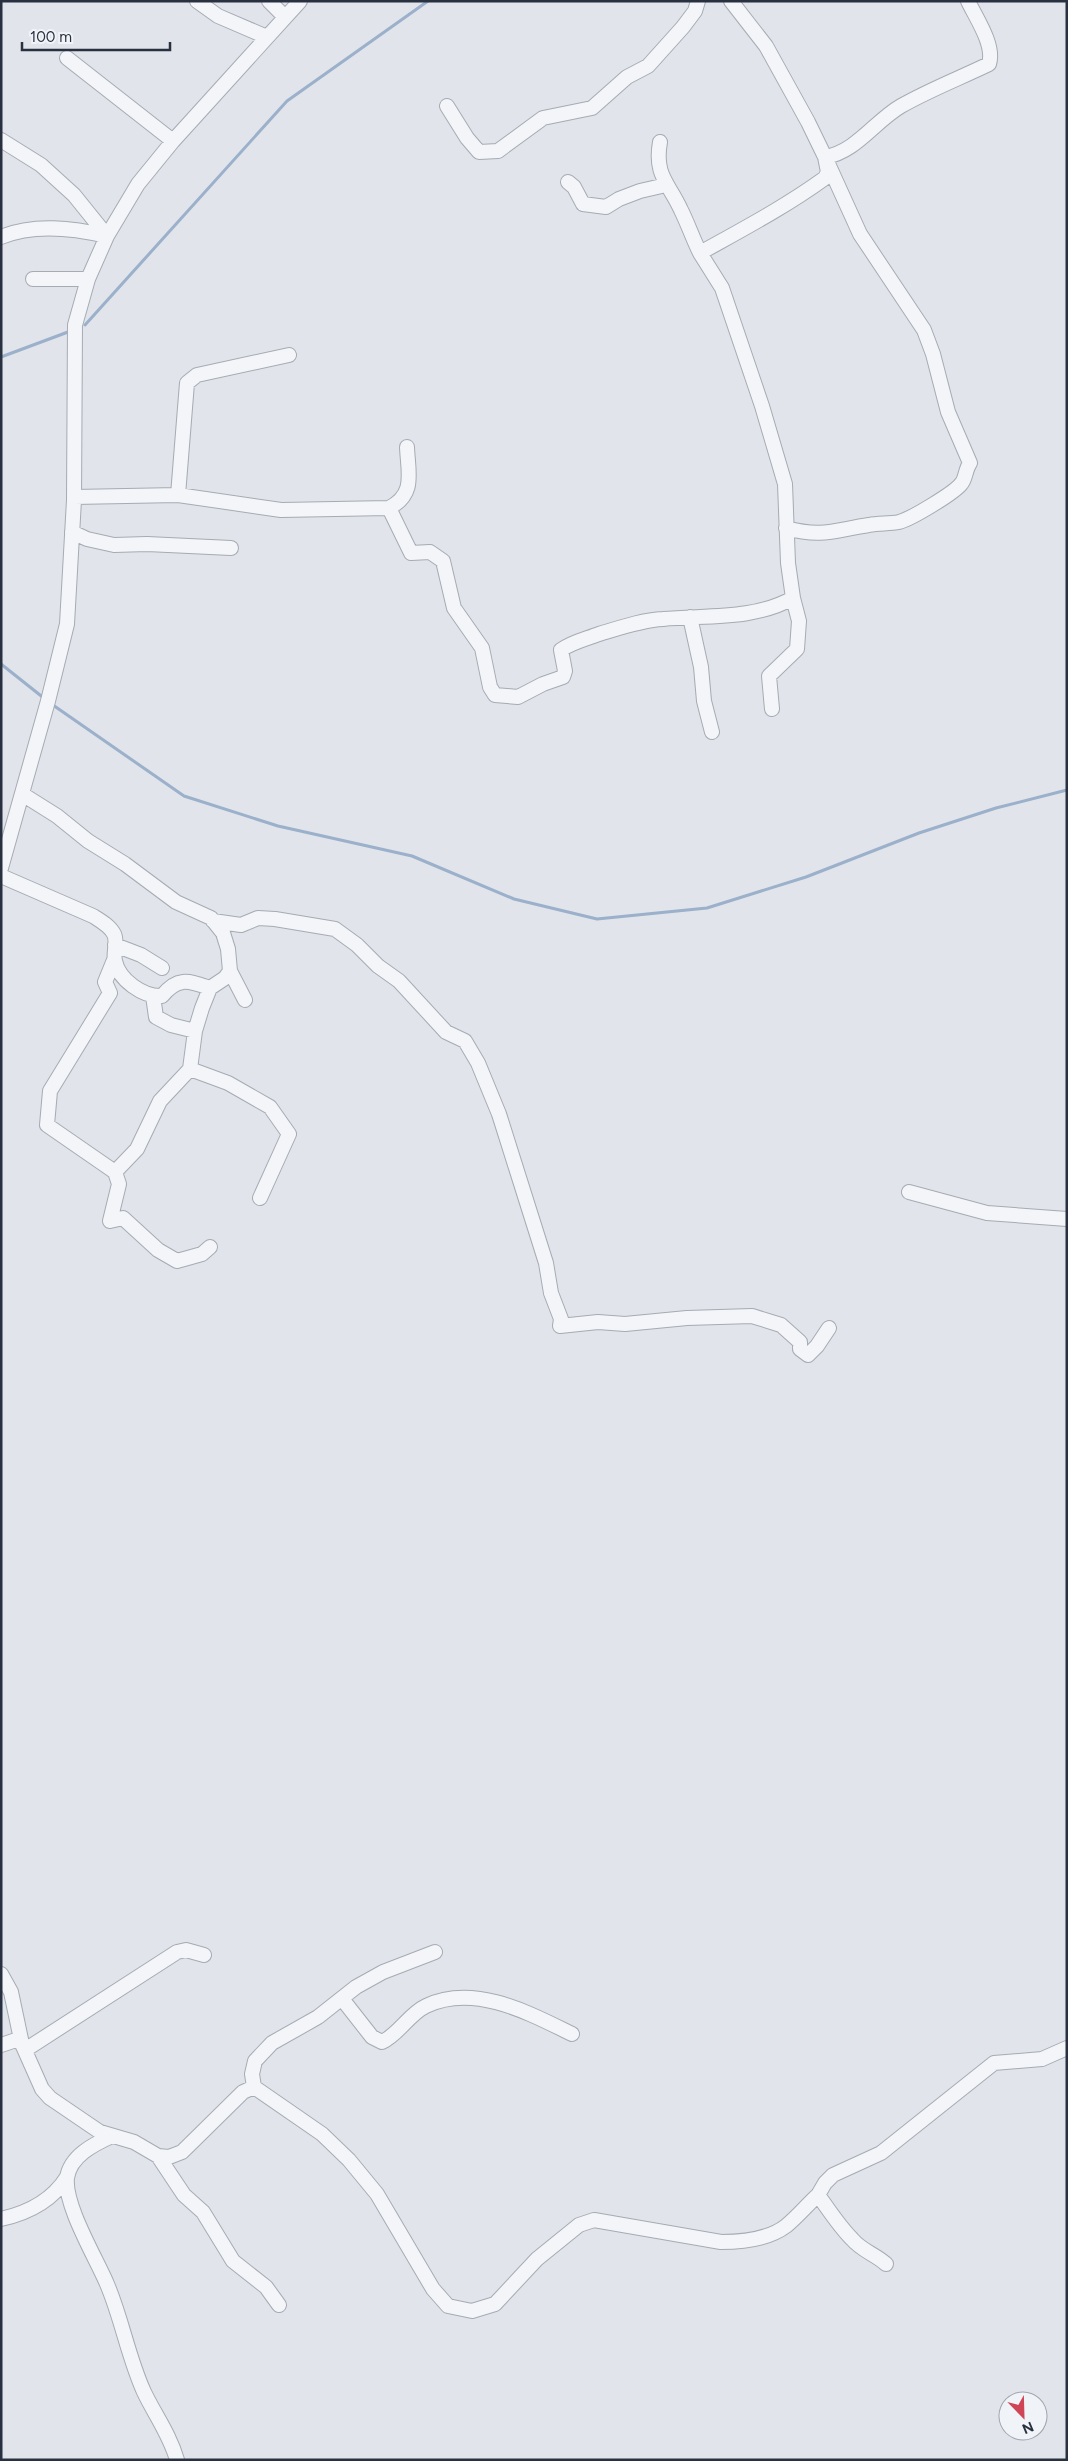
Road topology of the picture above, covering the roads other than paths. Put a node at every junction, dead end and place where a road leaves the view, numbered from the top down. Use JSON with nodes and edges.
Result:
{"nodes":[{"id":1,"x":197,"y":1,"type":"edge"},
{"id":2,"x":269,"y":1,"type":"edge"},
{"id":3,"x":300,"y":1,"type":"edge"},
{"id":4,"x":698,"y":1,"type":"edge"},
{"id":5,"x":731,"y":1,"type":"edge"},
{"id":6,"x":968,"y":1,"type":"edge"},
{"id":7,"x":285,"y":17,"type":"junction"},
{"id":8,"x":267,"y":38,"type":"junction"},
{"id":9,"x":67,"y":58,"type":"dead end"},
{"id":10,"x":447,"y":106,"type":"dead end"},
{"id":11,"x":1,"y":140,"type":"edge"},
{"id":12,"x":173,"y":141,"type":"junction"},
{"id":13,"x":660,"y":142,"type":"dead end"},
{"id":14,"x":825,"y":157,"type":"junction"},
{"id":15,"x":568,"y":182,"type":"dead end"},
{"id":16,"x":666,"y":185,"type":"junction"},
{"id":17,"x":107,"y":236,"type":"junction"},
{"id":18,"x":1,"y":237,"type":"edge"},
{"id":19,"x":700,"y":253,"type":"junction"},
{"id":20,"x":33,"y":279,"type":"dead end"},
{"id":21,"x":88,"y":279,"type":"junction"},
{"id":22,"x":289,"y":356,"type":"dead end"},
{"id":23,"x":407,"y":447,"type":"dead end"},
{"id":24,"x":178,"y":496,"type":"junction"},
{"id":25,"x":74,"y":497,"type":"junction"},
{"id":26,"x":389,"y":508,"type":"junction"},
{"id":27,"x":786,"y":528,"type":"junction"},
{"id":28,"x":72,"y":532,"type":"junction"},
{"id":29,"x":231,"y":548,"type":"dead end"},
{"id":30,"x":793,"y":598,"type":"junction"},
{"id":31,"x":690,"y":617,"type":"junction"},
{"id":32,"x":772,"y":709,"type":"dead end"},
{"id":33,"x":712,"y":732,"type":"dead end"},
{"id":34,"x":22,"y":794,"type":"junction"},
{"id":35,"x":1,"y":868,"type":"edge"},
{"id":36,"x":1,"y":876,"type":"edge"},
{"id":37,"x":213,"y":921,"type":"junction"},
{"id":38,"x":115,"y":945,"type":"junction"},
{"id":39,"x":114,"y":960,"type":"junction"},
{"id":40,"x":162,"y":968,"type":"dead end"},
{"id":41,"x":230,"y":970,"type":"junction"},
{"id":42,"x":210,"y":988,"type":"junction"},
{"id":43,"x":153,"y":996,"type":"junction"},
{"id":44,"x":245,"y":1000,"type":"dead end"},
{"id":45,"x":195,"y":1031,"type":"junction"},
{"id":46,"x":190,"y":1068,"type":"junction"},
{"id":47,"x":115,"y":1172,"type":"junction"},
{"id":48,"x":909,"y":1192,"type":"dead end"},
{"id":49,"x":260,"y":1198,"type":"dead end"},
{"id":50,"x":1067,"y":1219,"type":"edge"},
{"id":51,"x":210,"y":1247,"type":"dead end"},
{"id":52,"x":829,"y":1328,"type":"dead end"},
{"id":53,"x":435,"y":1952,"type":"dead end"},
{"id":54,"x":204,"y":1956,"type":"dead end"},
{"id":55,"x":1,"y":1974,"type":"edge"},
{"id":56,"x":343,"y":2000,"type":"junction"},
{"id":57,"x":572,"y":2034,"type":"dead end"},
{"id":58,"x":1,"y":2045,"type":"edge"},
{"id":59,"x":23,"y":2047,"type":"junction"},
{"id":60,"x":1067,"y":2048,"type":"edge"},
{"id":61,"x":254,"y":2087,"type":"junction"},
{"id":62,"x":112,"y":2136,"type":"junction"},
{"id":63,"x":158,"y":2156,"type":"junction"},
{"id":64,"x":67,"y":2178,"type":"junction"},
{"id":65,"x":818,"y":2196,"type":"junction"},
{"id":66,"x":1,"y":2219,"type":"edge"},
{"id":67,"x":886,"y":2264,"type":"dead end"},
{"id":68,"x":279,"y":2305,"type":"dead end"},
{"id":69,"x":177,"y":2460,"type":"edge"}],
"edges":[{"from":1,"to":8,"type":"street"},
{"from":2,"to":7,"type":"street"},
{"from":3,"to":7,"type":"street"},
{"from":4,"to":10,"type":"street"},
{"from":5,"to":14,"type":"street"},
{"from":6,"to":14,"type":"street"},
{"from":7,"to":8,"type":"street"},
{"from":8,"to":12,"type":"street"},
{"from":9,"to":12,"type":"street"},
{"from":11,"to":17,"type":"street"},
{"from":12,"to":17,"type":"street"},
{"from":13,"to":16,"type":"street"},
{"from":14,"to":19,"type":"street"},
{"from":14,"to":27,"type":"street"},
{"from":15,"to":16,"type":"street"},
{"from":16,"to":19,"type":"street"},
{"from":17,"to":18,"type":"street"},
{"from":17,"to":21,"type":"street"},
{"from":19,"to":27,"type":"street"},
{"from":20,"to":21,"type":"street"},
{"from":21,"to":25,"type":"street"},
{"from":22,"to":24,"type":"street"},
{"from":23,"to":26,"type":"street"},
{"from":24,"to":25,"type":"street"},
{"from":24,"to":26,"type":"street"},
{"from":25,"to":28,"type":"street"},
{"from":26,"to":31,"type":"street"},
{"from":27,"to":30,"type":"street"},
{"from":28,"to":29,"type":"street"},
{"from":28,"to":34,"type":"street"},
{"from":30,"to":31,"type":"street"},
{"from":30,"to":32,"type":"street"},
{"from":31,"to":33,"type":"street"},
{"from":34,"to":35,"type":"street"},
{"from":34,"to":37,"type":"street"},
{"from":36,"to":38,"type":"street"},
{"from":37,"to":41,"type":"street"},
{"from":37,"to":52,"type":"street"},
{"from":38,"to":39,"type":"street"},
{"from":38,"to":40,"type":"street"},
{"from":39,"to":43,"type":"street"},
{"from":39,"to":47,"type":"street"},
{"from":41,"to":42,"type":"street"},
{"from":41,"to":44,"type":"street"},
{"from":42,"to":43,"type":"street"},
{"from":42,"to":45,"type":"street"},
{"from":43,"to":45,"type":"street"},
{"from":45,"to":46,"type":"street"},
{"from":46,"to":47,"type":"street"},
{"from":46,"to":49,"type":"street"},
{"from":47,"to":51,"type":"street"},
{"from":48,"to":50,"type":"street"},
{"from":53,"to":56,"type":"street"},
{"from":54,"to":59,"type":"street"},
{"from":55,"to":59,"type":"street"},
{"from":56,"to":57,"type":"street"},
{"from":56,"to":61,"type":"street"},
{"from":58,"to":59,"type":"street"},
{"from":59,"to":62,"type":"street"},
{"from":60,"to":65,"type":"street"},
{"from":61,"to":63,"type":"street"},
{"from":61,"to":65,"type":"street"},
{"from":62,"to":63,"type":"street"},
{"from":62,"to":64,"type":"street"},
{"from":63,"to":68,"type":"street"},
{"from":64,"to":66,"type":"street"},
{"from":64,"to":69,"type":"street"},
{"from":65,"to":67,"type":"street"}]}
